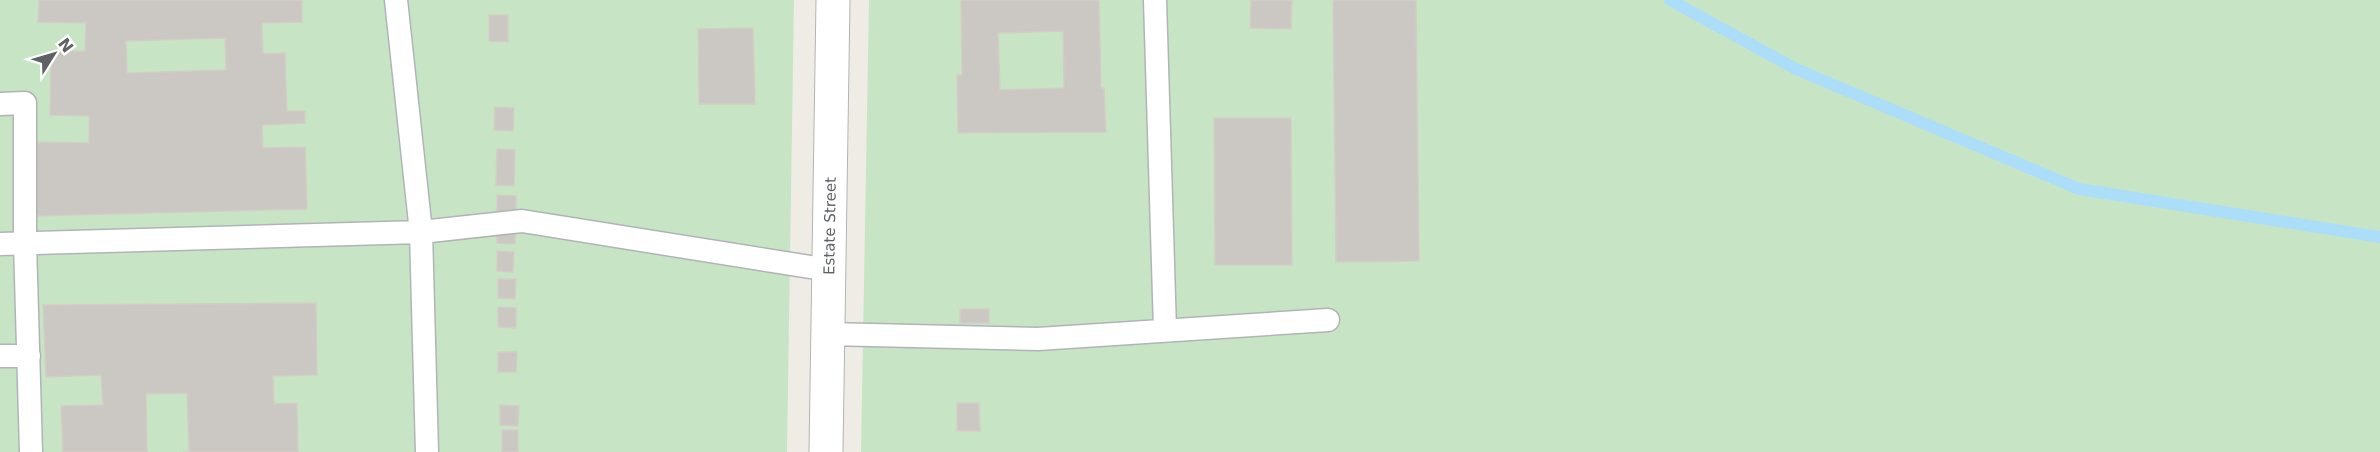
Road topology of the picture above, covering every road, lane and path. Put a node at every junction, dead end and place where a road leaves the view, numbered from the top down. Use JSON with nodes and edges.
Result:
{"nodes":[{"id":1,"x":396,"y":0,"type":"edge"},
{"id":2,"x":833,"y":0,"type":"edge"},
{"id":3,"x":1155,"y":0,"type":"edge"},
{"id":4,"x":0,"y":104,"type":"edge"},
{"id":5,"x":421,"y":232,"type":"junction"},
{"id":6,"x":25,"y":242,"type":"junction"},
{"id":7,"x":0,"y":244,"type":"edge"},
{"id":8,"x":829,"y":270,"type":"junction"},
{"id":9,"x":1328,"y":320,"type":"dead end"},
{"id":10,"x":1165,"y":330,"type":"junction"},
{"id":11,"x":828,"y":334,"type":"junction"},
{"id":12,"x":0,"y":356,"type":"edge"},
{"id":13,"x":29,"y":356,"type":"junction"},
{"id":14,"x":31,"y":452,"type":"edge"},
{"id":15,"x":427,"y":452,"type":"edge"},
{"id":16,"x":826,"y":452,"type":"edge"}],
"edges":[{"from":1,"to":5,"type":"lane"},
{"from":2,"to":8,"type":"street","name":"Estate Street"},
{"from":3,"to":10,"type":"lane"},
{"from":4,"to":6,"type":"lane"},
{"from":5,"to":6,"type":"lane"},
{"from":5,"to":8,"type":"lane"},
{"from":5,"to":15,"type":"lane"},
{"from":6,"to":7,"type":"lane"},
{"from":6,"to":13,"type":"lane"},
{"from":8,"to":11,"type":"street","name":"Estate Street"},
{"from":9,"to":10,"type":"lane"},
{"from":10,"to":11,"type":"lane"},
{"from":11,"to":16,"type":"street","name":"Estate Street"},
{"from":12,"to":13,"type":"lane"},
{"from":13,"to":14,"type":"lane"}]}
